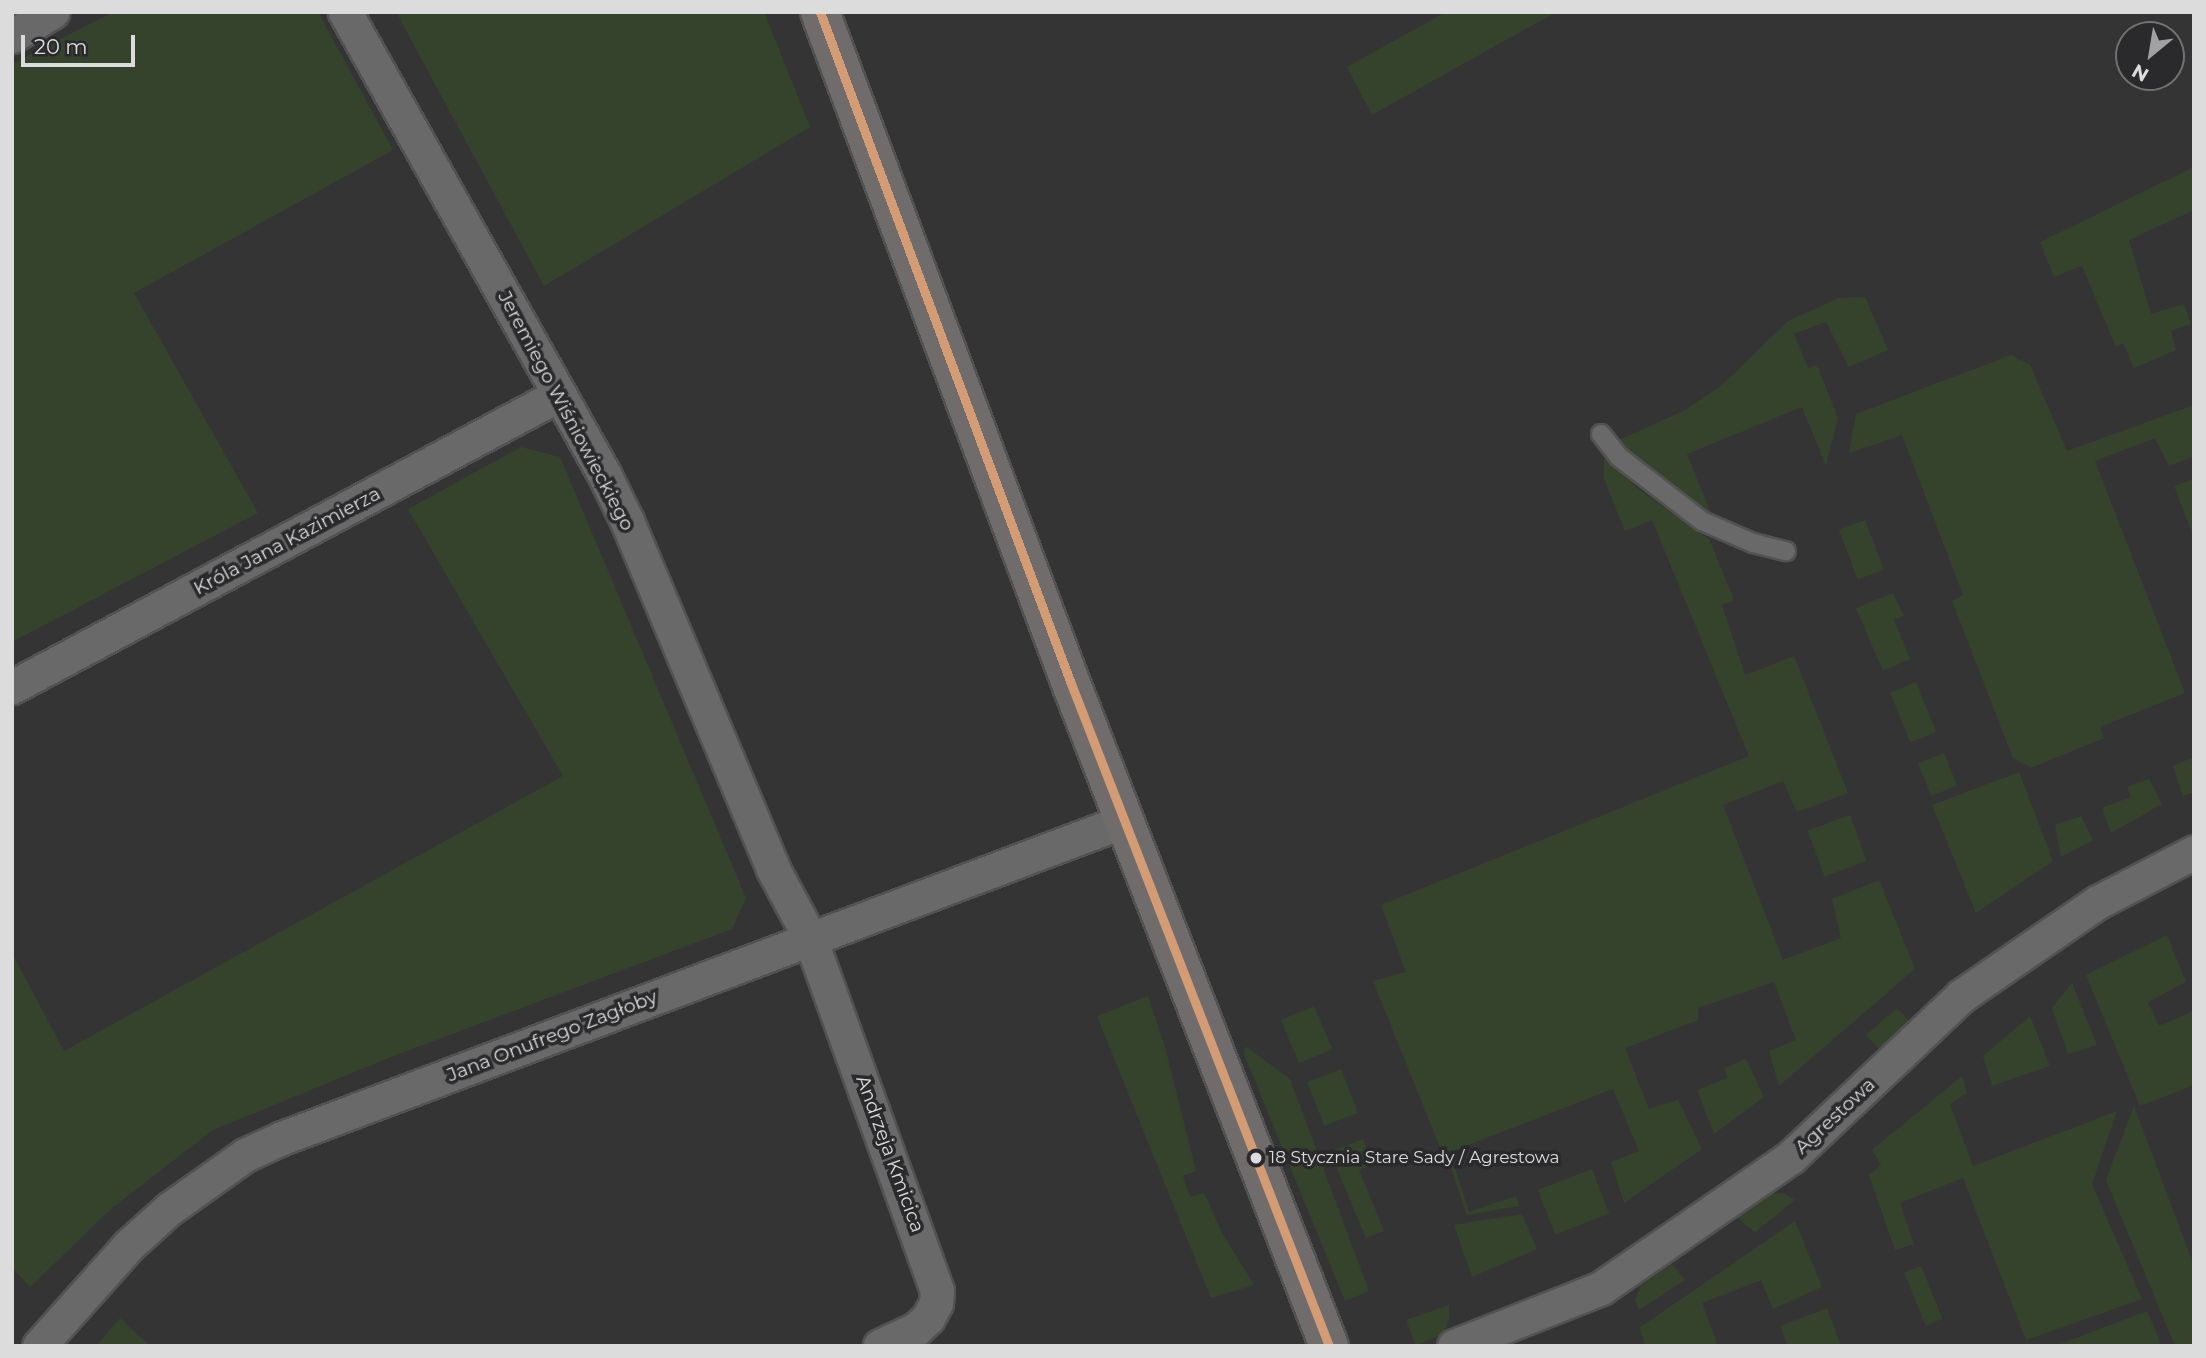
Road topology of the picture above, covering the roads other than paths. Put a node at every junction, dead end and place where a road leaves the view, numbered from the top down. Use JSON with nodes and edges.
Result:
{"nodes":[{"id":1,"x":52,"y":12,"type":"edge"},
{"id":2,"x":345,"y":12,"type":"edge"},
{"id":3,"x":820,"y":12,"type":"edge"},
{"id":4,"x":12,"y":36,"type":"edge"},
{"id":5,"x":560,"y":394,"type":"junction"},
{"id":6,"x":1601,"y":433,"type":"dead end"},
{"id":7,"x":1786,"y":551,"type":"dead end"},
{"id":8,"x":12,"y":687,"type":"edge"},
{"id":9,"x":1124,"y":821,"type":"junction"},
{"id":10,"x":2194,"y":852,"type":"edge"},
{"id":11,"x":810,"y":938,"type":"junction"},
{"id":12,"x":39,"y":1346,"type":"edge"},
{"id":13,"x":880,"y":1346,"type":"edge"},
{"id":14,"x":1329,"y":1346,"type":"edge"},
{"id":15,"x":1454,"y":1346,"type":"edge"}],
"edges":[{"from":1,"to":4,"type":"street"},
{"from":2,"to":5,"type":"street","name":"Jeremiego Wiśniowieckiego"},
{"from":3,"to":9,"type":"main road"},
{"from":5,"to":8,"type":"street","name":"Króla Jana Kazimierza"},
{"from":5,"to":11,"type":"street","name":"Jeremiego Wiśniowieckiego"},
{"from":6,"to":7,"type":"lane"},
{"from":9,"to":11,"type":"street","name":"Jana Onufrego Zagłoby"},
{"from":9,"to":14,"type":"main road"},
{"from":10,"to":15,"type":"street","name":"Agrestowa"},
{"from":11,"to":12,"type":"street","name":"Jana Onufrego Zagłoby"},
{"from":11,"to":13,"type":"street","name":"Andrzeja Kmicica"}]}
